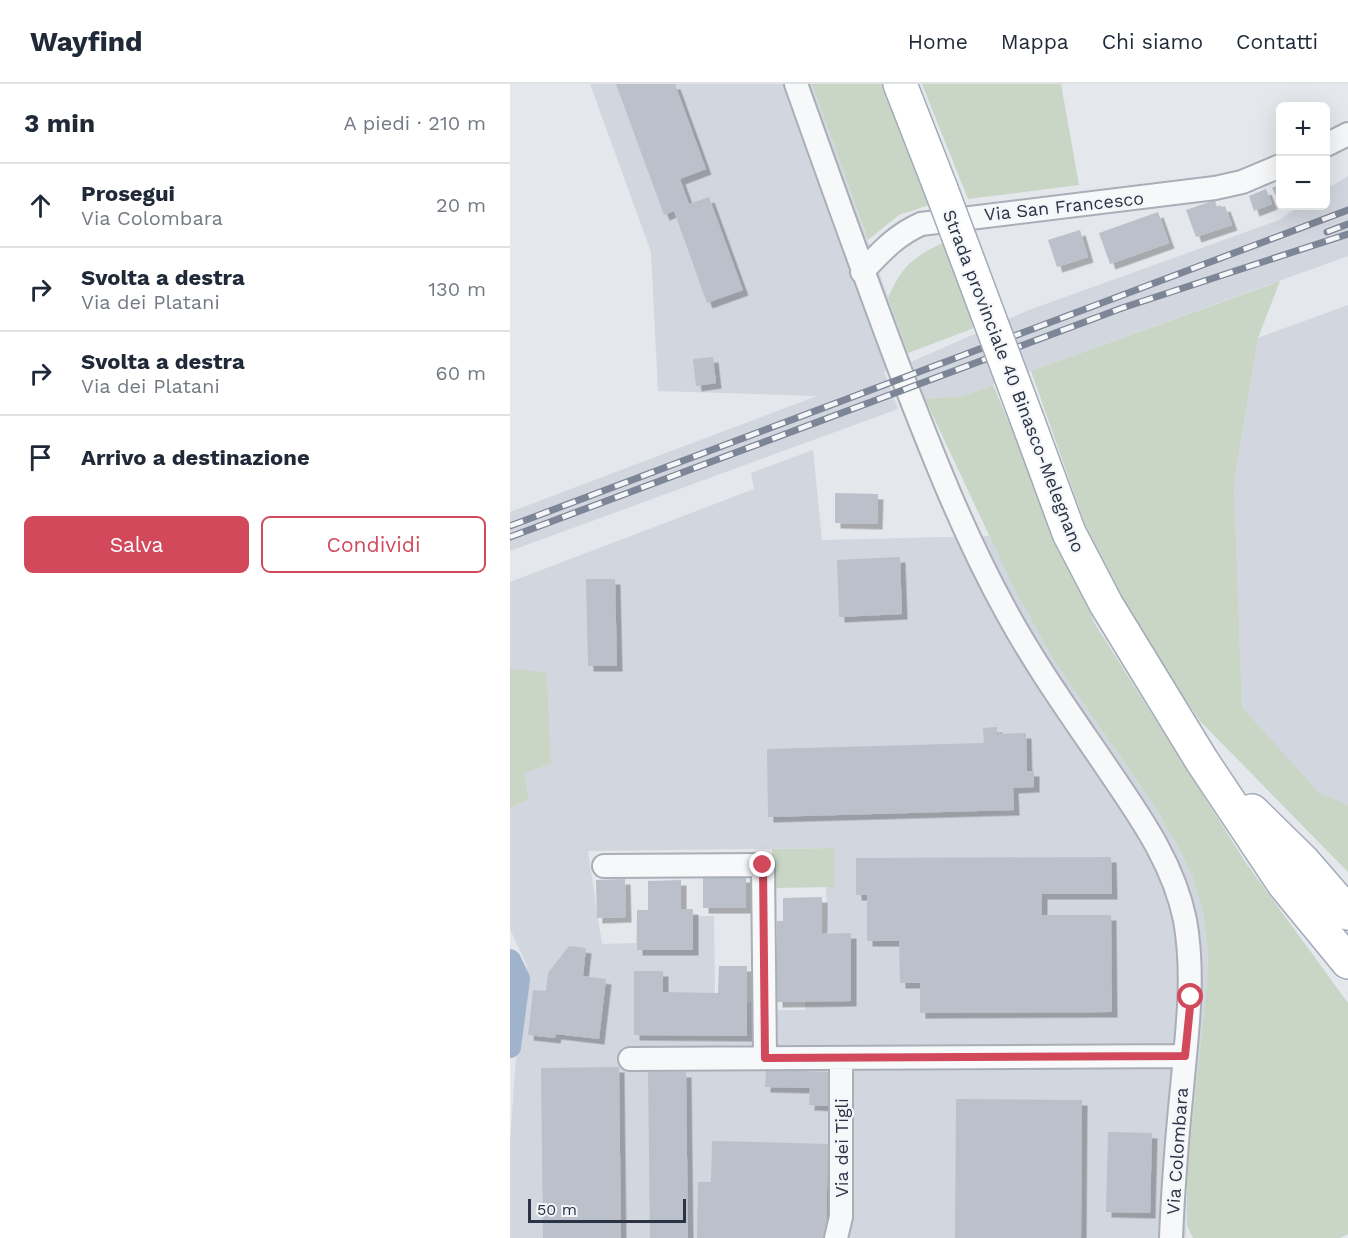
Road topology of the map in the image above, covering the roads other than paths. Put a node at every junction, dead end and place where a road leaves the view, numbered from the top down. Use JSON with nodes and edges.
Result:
{"nodes":[{"id":1,"x":796,"y":84,"type":"edge"},
{"id":2,"x":900,"y":84,"type":"edge"},
{"id":3,"x":1348,"y":134,"type":"edge"},
{"id":4,"x":1330,"y":143,"type":"edge"},
{"id":5,"x":1276,"y":168,"type":"edge"},
{"id":6,"x":862,"y":272,"type":"junction"},
{"id":7,"x":1202,"y":761,"type":"junction"},
{"id":8,"x":604,"y":866,"type":"dead end"},
{"id":9,"x":1348,"y":914,"type":"edge"},
{"id":10,"x":1348,"y":962,"type":"edge"},
{"id":11,"x":1185,"y":1056,"type":"junction"},
{"id":12,"x":765,"y":1058,"type":"junction"},
{"id":13,"x":841,"y":1058,"type":"junction"},
{"id":14,"x":630,"y":1059,"type":"dead end"},
{"id":15,"x":836,"y":1238,"type":"edge"},
{"id":16,"x":1171,"y":1238,"type":"edge"}],
"edges":[{"from":1,"to":6,"type":"street","name":"Via Colombara"},
{"from":2,"to":7,"type":"main road","name":"Strada provinciale 40 Binasco-Melegnano","bridge":true},
{"from":3,"to":4,"type":"street"},
{"from":5,"to":6,"type":"street","name":"Via San Francesco"},
{"from":6,"to":11,"type":"street","name":"Via Colombara"},
{"from":7,"to":9,"type":"main road","name":"Strada provinciale 40 Binasco-Melegnano"},
{"from":7,"to":10,"type":"main road","name":"Strada provinciale 40 Binasco-Melegnano"},
{"from":8,"to":12,"type":"street"},
{"from":11,"to":13,"type":"street"},
{"from":11,"to":16,"type":"street","name":"Via Colombara"},
{"from":12,"to":13,"type":"street"},
{"from":12,"to":14,"type":"street"},
{"from":13,"to":15,"type":"street","name":"Via dei Tigli"}]}
